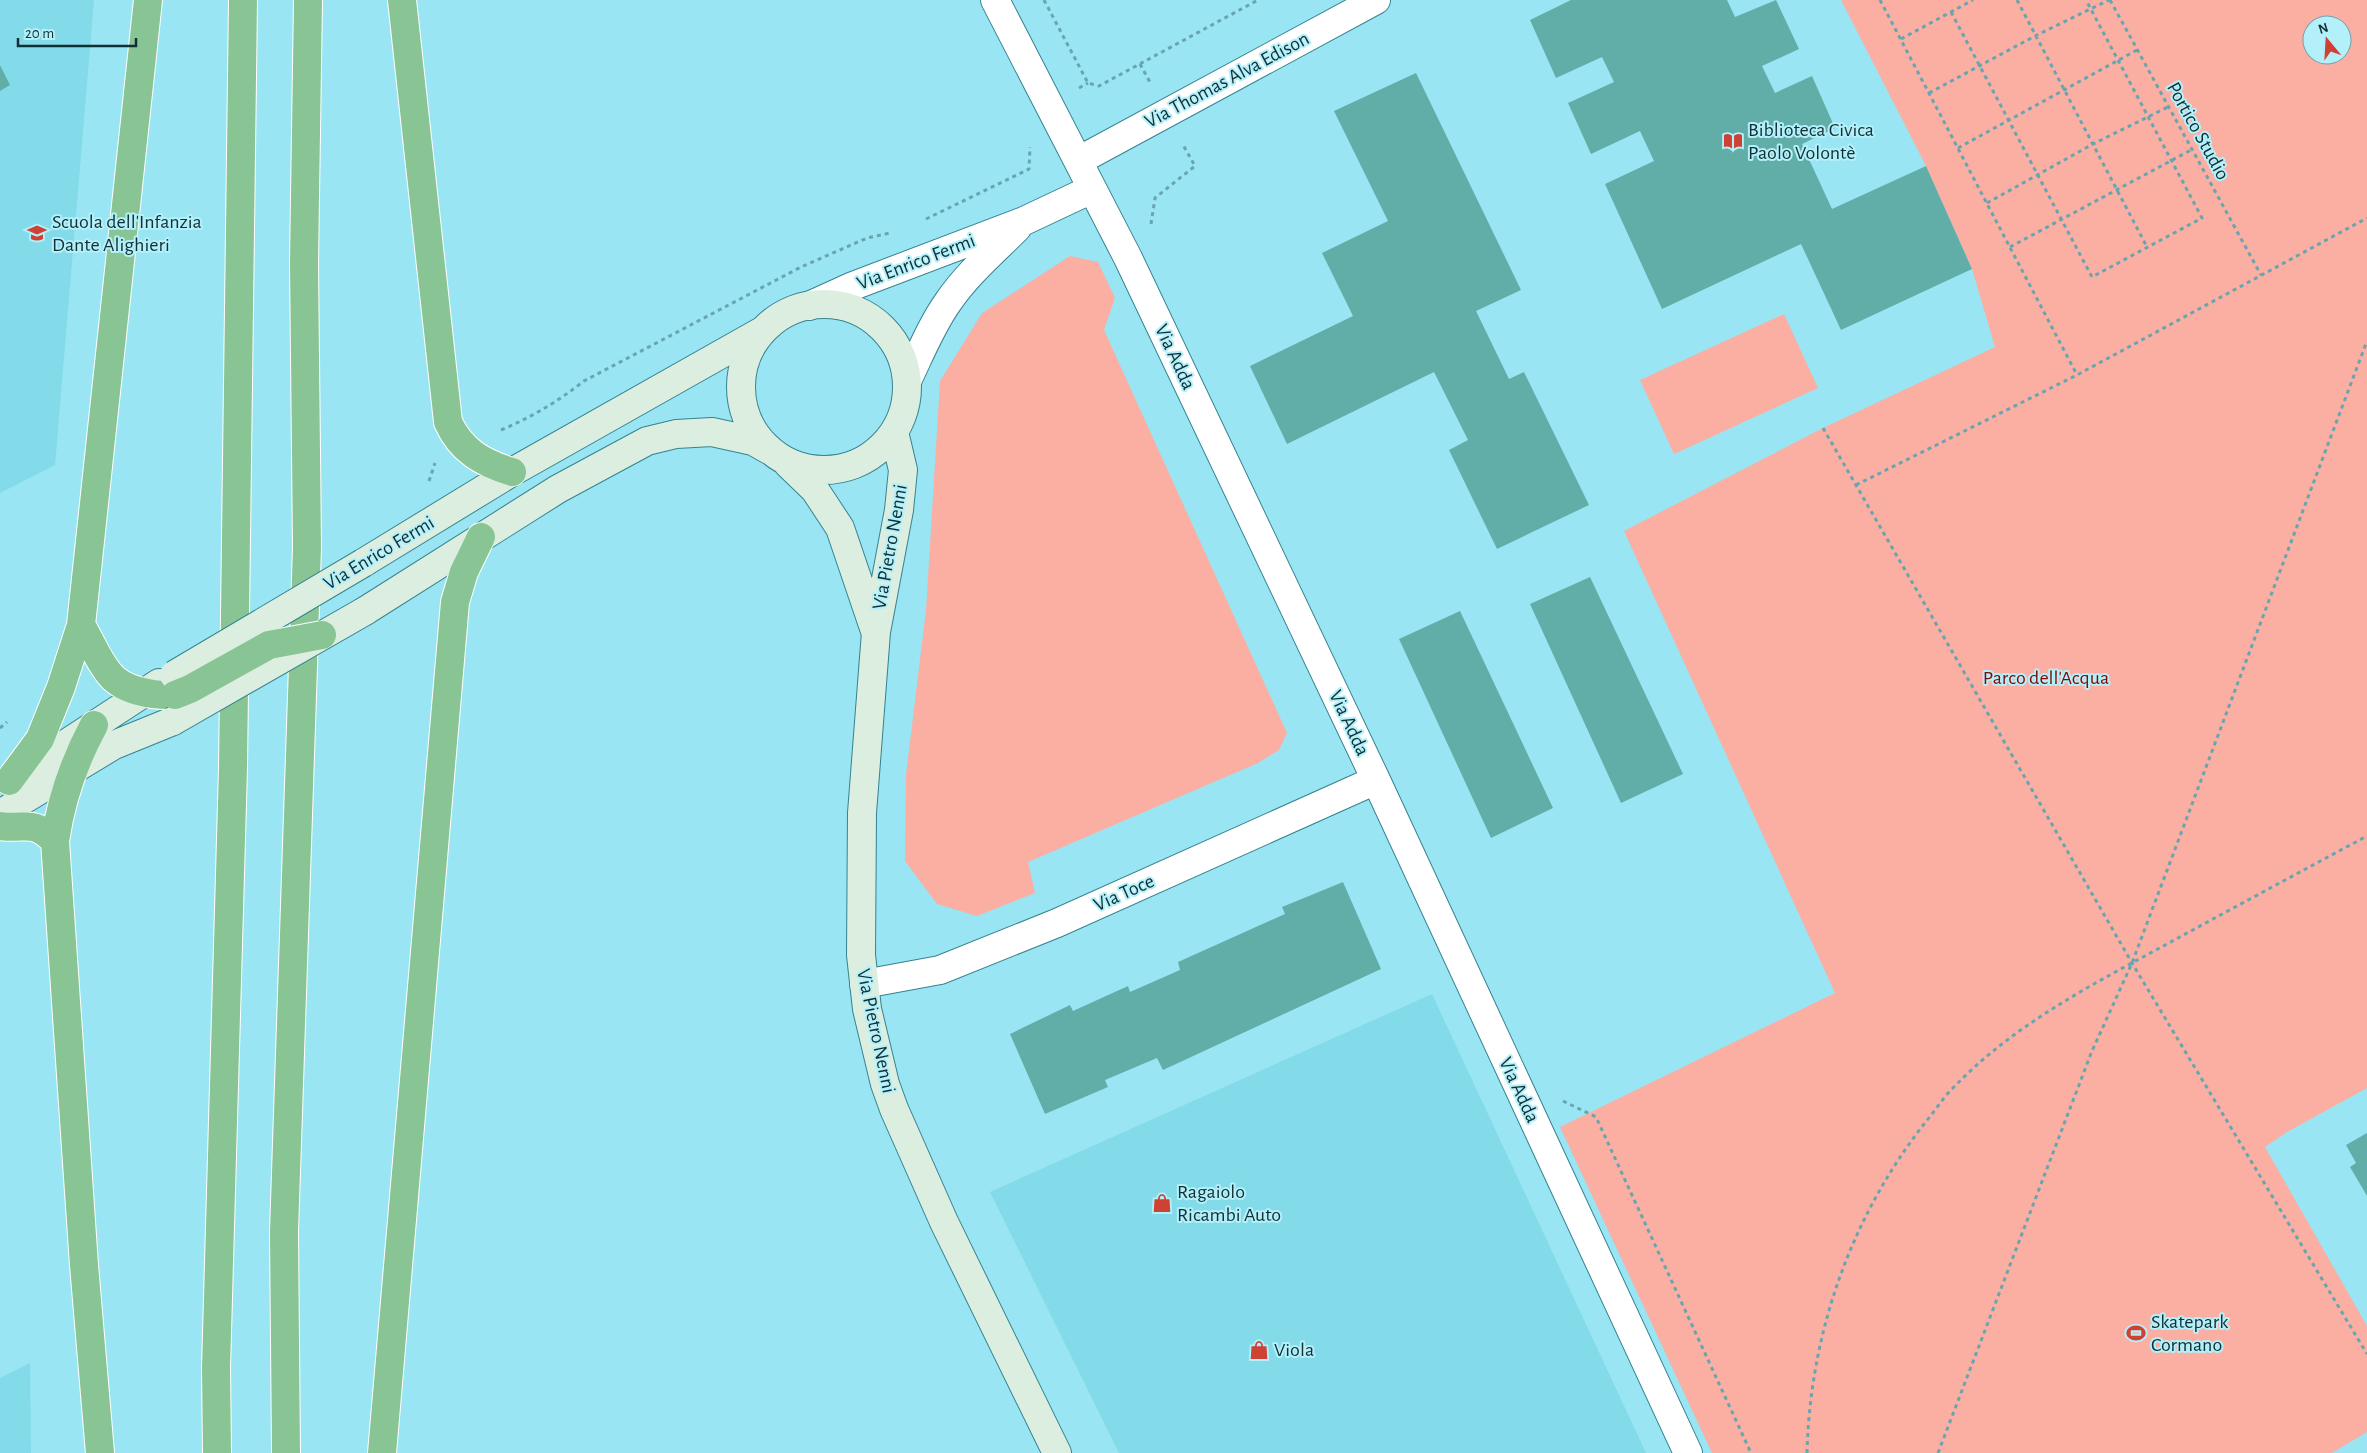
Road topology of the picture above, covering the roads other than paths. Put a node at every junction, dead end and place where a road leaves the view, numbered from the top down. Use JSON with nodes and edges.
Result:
{"nodes":[{"id":1,"x":148,"y":0,"type":"edge"},
{"id":2,"x":243,"y":0,"type":"edge"},
{"id":3,"x":308,"y":0,"type":"edge"},
{"id":4,"x":402,"y":0,"type":"edge"},
{"id":5,"x":994,"y":0,"type":"edge"},
{"id":6,"x":1376,"y":0,"type":"edge"},
{"id":7,"x":1078,"y":161,"type":"junction"},
{"id":8,"x":1092,"y":189,"type":"junction"},
{"id":9,"x":1024,"y":221,"type":"junction"},
{"id":10,"x":809,"y":306,"type":"junction"},
{"id":11,"x":765,"y":329,"type":"junction"},
{"id":12,"x":907,"y":381,"type":"junction"},
{"id":13,"x":894,"y":432,"type":"junction"},
{"id":14,"x":777,"y":455,"type":"junction"},
{"id":15,"x":512,"y":472,"type":"junction"},
{"id":16,"x":481,"y":537,"type":"junction"},
{"id":17,"x":82,"y":625,"type":"junction"},
{"id":18,"x":876,"y":632,"type":"junction"},
{"id":19,"x":322,"y":636,"type":"joint"},
{"id":20,"x":144,"y":692,"type":"junction"},
{"id":21,"x":174,"y":697,"type":"junction"},
{"id":22,"x":94,"y":725,"type":"junction"},
{"id":23,"x":72,"y":770,"type":"junction"},
{"id":24,"x":1376,"y":780,"type":"junction"},
{"id":25,"x":4,"y":784,"type":"edge"},
{"id":26,"x":0,"y":814,"type":"edge"},
{"id":27,"x":0,"y":826,"type":"edge"},
{"id":28,"x":55,"y":841,"type":"junction"},
{"id":29,"x":864,"y":984,"type":"junction"},
{"id":30,"x":100,"y":1453,"type":"edge"},
{"id":31,"x":217,"y":1453,"type":"edge"},
{"id":32,"x":286,"y":1453,"type":"edge"},
{"id":33,"x":382,"y":1453,"type":"edge"},
{"id":34,"x":1057,"y":1453,"type":"edge"},
{"id":35,"x":1688,"y":1453,"type":"edge"}],
"edges":[{"from":1,"to":17,"type":"highway"},
{"from":2,"to":31,"type":"highway"},
{"from":3,"to":32,"type":"highway"},
{"from":4,"to":15,"type":"highway"},
{"from":5,"to":7,"type":"street","name":"Via Adda"},
{"from":6,"to":7,"type":"street","name":"Via Thomas Alva Edison"},
{"from":7,"to":8,"type":"street","name":"Via Adda"},
{"from":8,"to":9,"type":"street","name":"Via Enrico Fermi"},
{"from":8,"to":24,"type":"street","name":"Via Adda"},
{"from":9,"to":10,"type":"street","name":"Via Enrico Fermi"},
{"from":9,"to":12,"type":"street","name":"Via Enrico Fermi"},
{"from":10,"to":11,"type":"street"},
{"from":10,"to":12,"type":"street"},
{"from":11,"to":14,"type":"street"},
{"from":11,"to":15,"type":"street","name":"Via Enrico Fermi"},
{"from":12,"to":13,"type":"street"},
{"from":13,"to":14,"type":"street"},
{"from":13,"to":18,"type":"street","name":"Via Pietro Nenni"},
{"from":14,"to":16,"type":"street","name":"Via Enrico Fermi"},
{"from":14,"to":18,"type":"street","name":"Via Pietro Nenni"},
{"from":15,"to":21,"type":"street","name":"Via Enrico Fermi","bridge":true},
{"from":16,"to":19,"type":"street","name":"Via Enrico Fermi","bridge":true},
{"from":16,"to":33,"type":"highway"},
{"from":17,"to":20,"type":"highway"},
{"from":17,"to":25,"type":"highway"},
{"from":18,"to":29,"type":"street","name":"Via Pietro Nenni"},
{"from":19,"to":21,"type":"highway","bridge":true},
{"from":20,"to":21,"type":"highway"},
{"from":20,"to":22,"type":"street"},
{"from":21,"to":23,"type":"street","name":"Via Enrico Fermi"},
{"from":22,"to":23,"type":"highway"},
{"from":22,"to":25,"type":"street"},
{"from":23,"to":26,"type":"street","name":"Via Enrico Fermi"},
{"from":23,"to":28,"type":"highway"},
{"from":24,"to":29,"type":"street","name":"Via Toce"},
{"from":24,"to":35,"type":"street","name":"Via Adda"},
{"from":27,"to":28,"type":"highway"},
{"from":28,"to":30,"type":"highway"},
{"from":29,"to":34,"type":"street","name":"Via Pietro Nenni"}]}
